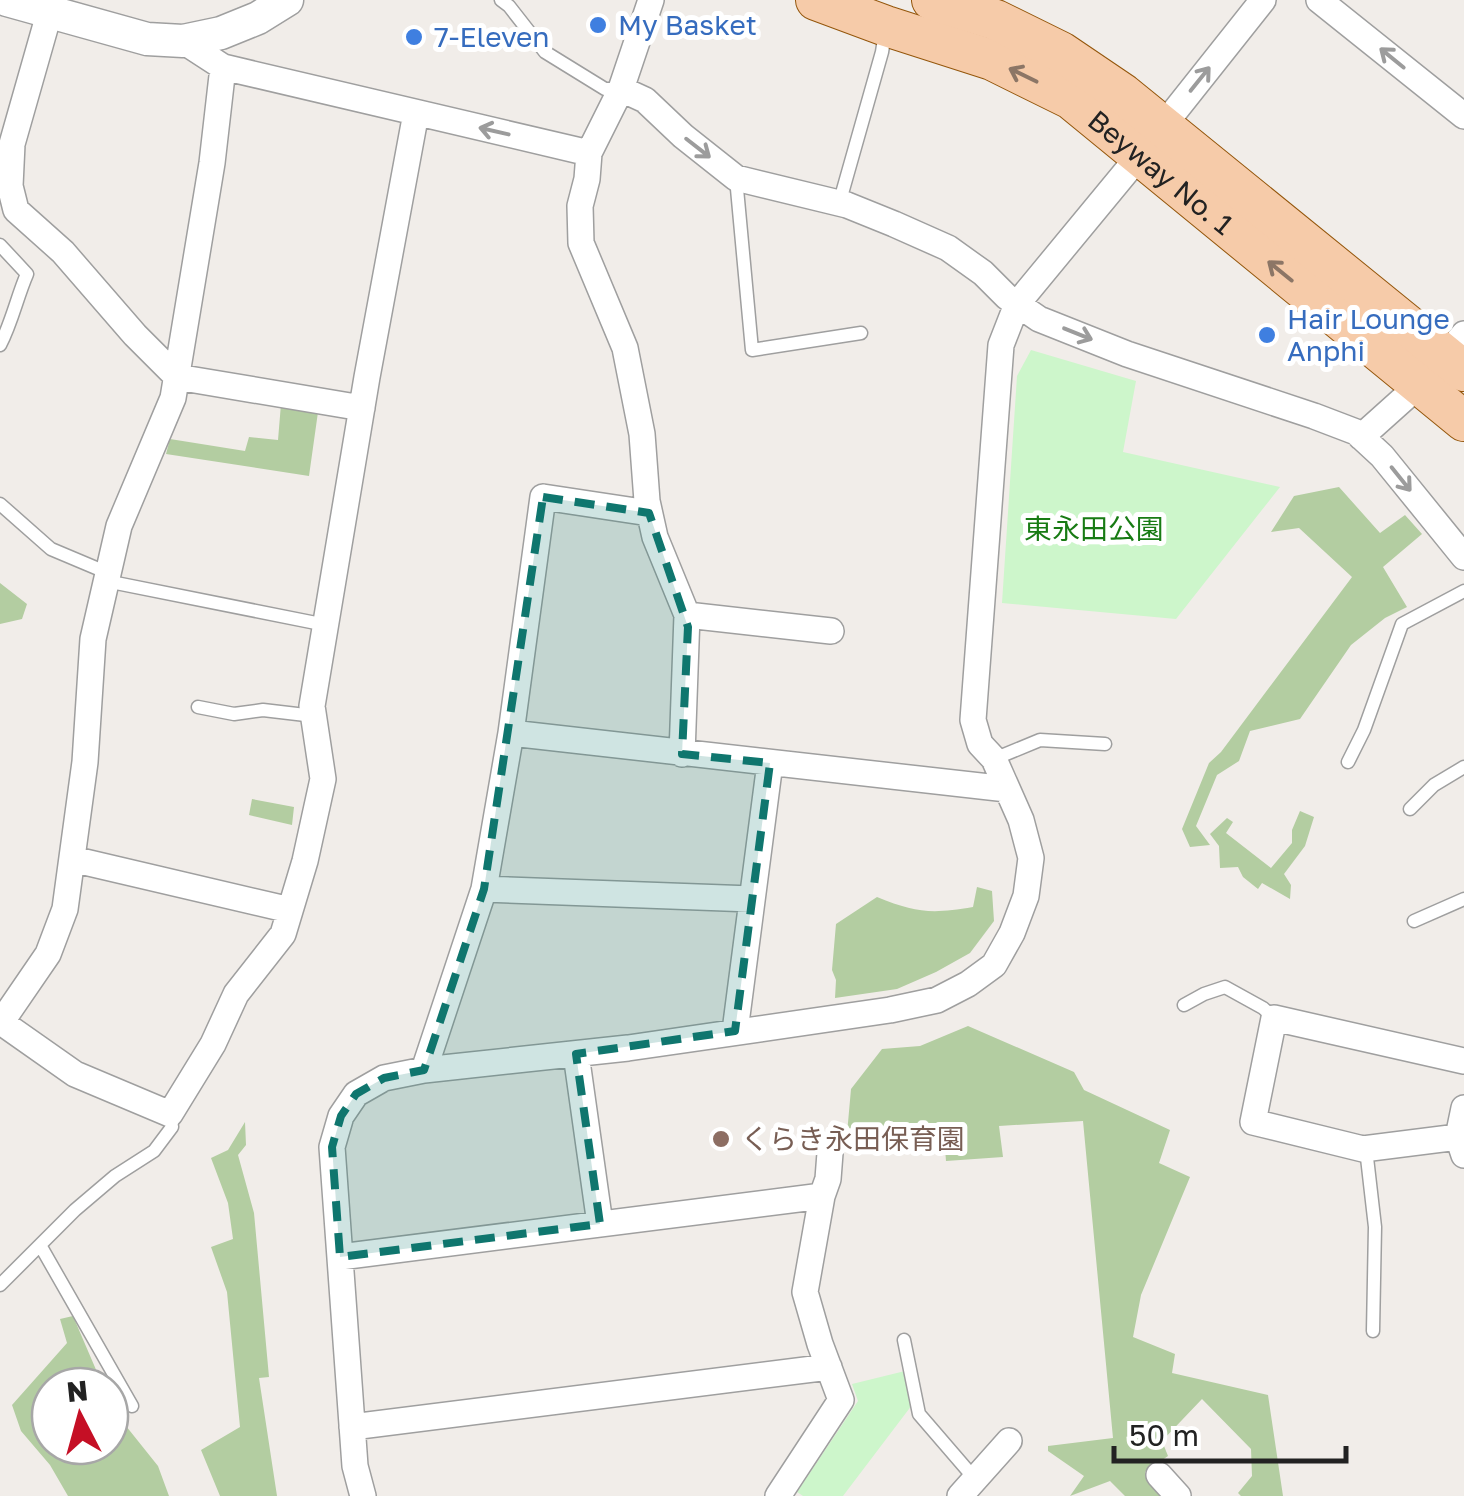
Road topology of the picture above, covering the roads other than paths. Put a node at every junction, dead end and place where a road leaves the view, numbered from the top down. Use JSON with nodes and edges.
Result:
{"nodes":[{"id":1,"x":7,"y":0,"type":"edge"},
{"id":2,"x":287,"y":0,"type":"edge"},
{"id":3,"x":501,"y":0,"type":"edge"},
{"id":4,"x":651,"y":0,"type":"edge"},
{"id":5,"x":932,"y":0,"type":"edge"},
{"id":6,"x":1262,"y":0,"type":"edge"},
{"id":7,"x":1320,"y":0,"type":"edge"},
{"id":8,"x":826,"y":1,"type":"edge"},
{"id":9,"x":52,"y":6,"type":"edge"},
{"id":10,"x":886,"y":26,"type":"junction"},
{"id":11,"x":184,"y":41,"type":"junction"},
{"id":12,"x":223,"y":66,"type":"junction"},
{"id":13,"x":621,"y":90,"type":"junction"},
{"id":14,"x":416,"y":113,"type":"junction"},
{"id":15,"x":1464,"y":116,"type":"edge"},
{"id":16,"x":1150,"y":140,"type":"junction"},
{"id":17,"x":589,"y":154,"type":"junction"},
{"id":18,"x":736,"y":178,"type":"junction"},
{"id":19,"x":5,"y":198,"type":"edge"},
{"id":20,"x":839,"y":204,"type":"junction"},
{"id":21,"x":0,"y":245,"type":"edge"},
{"id":22,"x":1017,"y":304,"type":"junction"},
{"id":23,"x":861,"y":334,"type":"dead end"},
{"id":24,"x":0,"y":344,"type":"edge"},
{"id":25,"x":1448,"y":361,"type":"edge"},
{"id":26,"x":177,"y":377,"type":"junction"},
{"id":27,"x":362,"y":408,"type":"junction"},
{"id":28,"x":1464,"y":421,"type":"edge"},
{"id":29,"x":1361,"y":437,"type":"junction"},
{"id":30,"x":0,"y":504,"type":"edge"},
{"id":31,"x":649,"y":513,"type":"junction"},
{"id":32,"x":1464,"y":556,"type":"edge"},
{"id":33,"x":107,"y":577,"type":"junction"},
{"id":34,"x":1464,"y":591,"type":"edge"},
{"id":35,"x":687,"y":615,"type":"junction"},
{"id":36,"x":326,"y":625,"type":"junction"},
{"id":37,"x":831,"y":631,"type":"dead end"},
{"id":38,"x":198,"y":707,"type":"dead end"},
{"id":39,"x":314,"y":716,"type":"junction"},
{"id":40,"x":511,"y":733,"type":"junction"},
{"id":41,"x":1105,"y":744,"type":"dead end"},
{"id":42,"x":682,"y":754,"type":"junction"},
{"id":43,"x":994,"y":759,"type":"junction"},
{"id":44,"x":1348,"y":762,"type":"dead end"},
{"id":45,"x":770,"y":764,"type":"junction"},
{"id":46,"x":1464,"y":768,"type":"edge"},
{"id":47,"x":1007,"y":789,"type":"junction"},
{"id":48,"x":1410,"y":809,"type":"dead end"},
{"id":49,"x":72,"y":858,"type":"junction"},
{"id":50,"x":484,"y":889,"type":"junction"},
{"id":51,"x":1464,"y":898,"type":"edge"},
{"id":52,"x":752,"y":900,"type":"junction"},
{"id":53,"x":290,"y":910,"type":"junction"},
{"id":54,"x":1414,"y":921,"type":"dead end"},
{"id":55,"x":1184,"y":1005,"type":"dead end"},
{"id":56,"x":1274,"y":1018,"type":"junction"},
{"id":57,"x":1,"y":1023,"type":"edge"},
{"id":58,"x":735,"y":1031,"type":"junction"},
{"id":59,"x":576,"y":1054,"type":"junction"},
{"id":60,"x":1464,"y":1062,"type":"edge"},
{"id":61,"x":424,"y":1070,"type":"junction"},
{"id":62,"x":1464,"y":1108,"type":"edge"},
{"id":63,"x":170,"y":1114,"type":"junction"},
{"id":64,"x":1461,"y":1146,"type":"edge"},
{"id":65,"x":1366,"y":1148,"type":"junction"},
{"id":66,"x":830,"y":1153,"type":"dead end"},
{"id":67,"x":822,"y":1196,"type":"junction"},
{"id":68,"x":600,"y":1224,"type":"junction"},
{"id":69,"x":40,"y":1244,"type":"junction"},
{"id":70,"x":340,"y":1257,"type":"junction"},
{"id":71,"x":0,"y":1284,"type":"edge"},
{"id":72,"x":1372,"y":1331,"type":"dead end"},
{"id":73,"x":904,"y":1340,"type":"dead end"},
{"id":74,"x":829,"y":1367,"type":"junction"},
{"id":75,"x":132,"y":1406,"type":"dead end"},
{"id":76,"x":352,"y":1427,"type":"junction"},
{"id":77,"x":1009,"y":1441,"type":"dead end"},
{"id":78,"x":1159,"y":1475,"type":"dead end"},
{"id":79,"x":968,"y":1488,"type":"edge"},
{"id":80,"x":363,"y":1496,"type":"edge"},
{"id":81,"x":778,"y":1496,"type":"edge"},
{"id":82,"x":1178,"y":1496,"type":"edge"}],
"edges":[{"from":1,"to":9,"type":"street"},
{"from":2,"to":11,"type":"street"},
{"from":3,"to":13,"type":"lane"},
{"from":4,"to":13,"type":"street"},
{"from":5,"to":16,"type":"main road","name":"Beyway No. 1"},
{"from":16,"to":6,"type":"street","one_way":true},
{"from":15,"to":7,"type":"street","one_way":true},
{"from":8,"to":10,"type":"main road","name":"Beyway No. 1"},
{"from":9,"to":11,"type":"street"},
{"from":9,"to":19,"type":"street"},
{"from":16,"to":10,"type":"main road","name":"Beyway No. 1","one_way":true},
{"from":10,"to":20,"type":"lane"},
{"from":11,"to":12,"type":"street"},
{"from":12,"to":14,"type":"street"},
{"from":12,"to":26,"type":"street"},
{"from":13,"to":17,"type":"street"},
{"from":13,"to":18,"type":"street","one_way":true},
{"from":17,"to":14,"type":"street","one_way":true},
{"from":14,"to":27,"type":"street"},
{"from":16,"to":22,"type":"street"},
{"from":16,"to":25,"type":"main road","name":"Beyway No. 1"},
{"from":17,"to":31,"type":"street"},
{"from":18,"to":20,"type":"street"},
{"from":18,"to":23,"type":"lane"},
{"from":19,"to":26,"type":"street"},
{"from":20,"to":22,"type":"street"},
{"from":21,"to":24,"type":"lane"},
{"from":22,"to":29,"type":"street","one_way":true},
{"from":22,"to":43,"type":"street"},
{"from":25,"to":28,"type":"main road","name":"Beyway No. 1"},
{"from":25,"to":29,"type":"street"},
{"from":26,"to":27,"type":"street"},
{"from":26,"to":33,"type":"street"},
{"from":27,"to":36,"type":"street"},
{"from":29,"to":32,"type":"street","one_way":true},
{"from":30,"to":33,"type":"lane"},
{"from":31,"to":35,"type":"street"},
{"from":31,"to":40,"type":"street"},
{"from":33,"to":36,"type":"lane"},
{"from":33,"to":49,"type":"street"},
{"from":34,"to":44,"type":"lane"},
{"from":35,"to":37,"type":"street"},
{"from":35,"to":42,"type":"street"},
{"from":36,"to":39,"type":"street"},
{"from":38,"to":39,"type":"lane"},
{"from":39,"to":53,"type":"street"},
{"from":40,"to":42,"type":"street"},
{"from":40,"to":50,"type":"street"},
{"from":41,"to":43,"type":"lane"},
{"from":42,"to":45,"type":"street"},
{"from":43,"to":47,"type":"street"},
{"from":45,"to":47,"type":"street"},
{"from":45,"to":52,"type":"street"},
{"from":46,"to":48,"type":"lane"},
{"from":47,"to":58,"type":"street"},
{"from":49,"to":53,"type":"street"},
{"from":49,"to":57,"type":"street"},
{"from":50,"to":52,"type":"street"},
{"from":50,"to":61,"type":"street"},
{"from":51,"to":54,"type":"lane"},
{"from":52,"to":58,"type":"street"},
{"from":53,"to":63,"type":"street"},
{"from":55,"to":56,"type":"lane"},
{"from":56,"to":60,"type":"street"},
{"from":56,"to":65,"type":"street"},
{"from":57,"to":63,"type":"street"},
{"from":58,"to":59,"type":"street"},
{"from":59,"to":61,"type":"street"},
{"from":59,"to":68,"type":"street"},
{"from":61,"to":70,"type":"street"},
{"from":62,"to":64,"type":"street"},
{"from":63,"to":69,"type":"lane"},
{"from":64,"to":65,"type":"street"},
{"from":65,"to":72,"type":"lane"},
{"from":66,"to":67,"type":"street"},
{"from":67,"to":68,"type":"street"},
{"from":67,"to":74,"type":"street"},
{"from":68,"to":70,"type":"street"},
{"from":69,"to":71,"type":"lane"},
{"from":69,"to":75,"type":"lane"},
{"from":70,"to":76,"type":"street"},
{"from":73,"to":79,"type":"lane"},
{"from":74,"to":76,"type":"street"},
{"from":74,"to":81,"type":"street"},
{"from":76,"to":80,"type":"street"},
{"from":77,"to":79,"type":"street"},
{"from":78,"to":82,"type":"street"}]}
